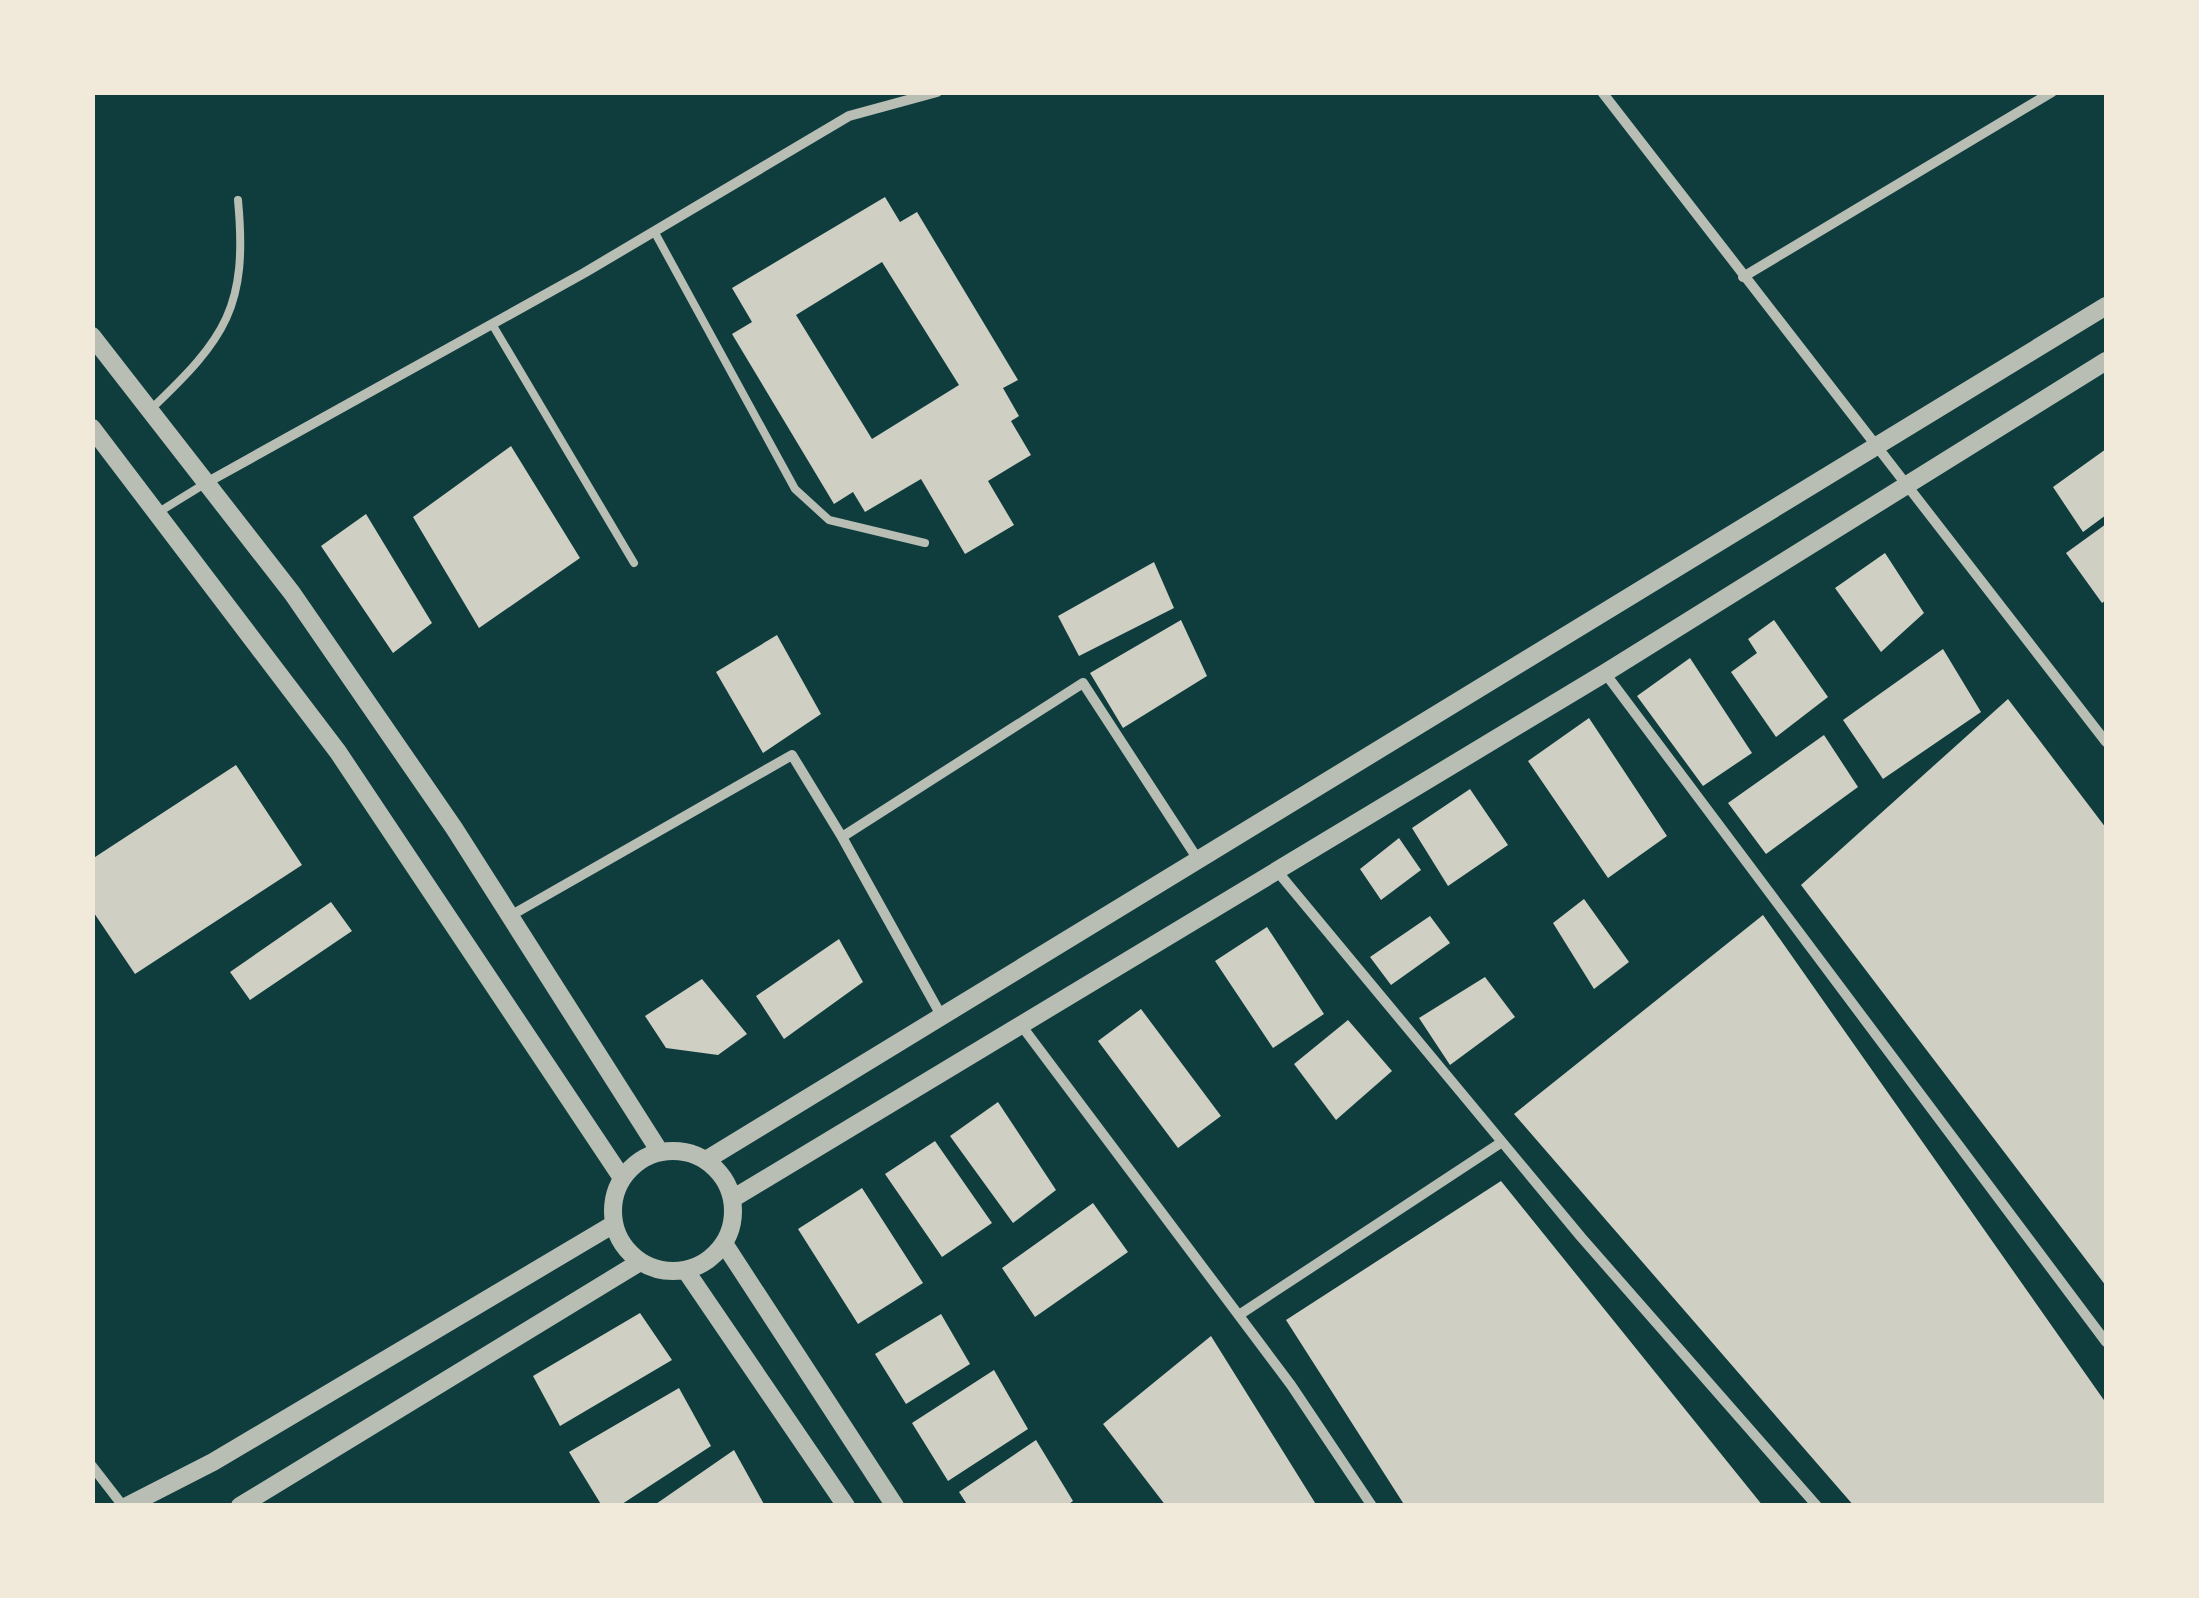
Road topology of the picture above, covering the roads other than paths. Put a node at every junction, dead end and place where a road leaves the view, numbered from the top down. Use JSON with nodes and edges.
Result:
{"nodes":[{"id":1,"x":1602,"y":92,"type":"edge"},
{"id":2,"x":2052,"y":92,"type":"edge"},
{"id":3,"x":930,"y":93,"type":"edge"},
{"id":4,"x":238,"y":200,"type":"dead end"},
{"id":5,"x":654,"y":231,"type":"junction"},
{"id":6,"x":1744,"y":277,"type":"junction"},
{"id":7,"x":2106,"y":306,"type":"edge"},
{"id":8,"x":492,"y":324,"type":"junction"},
{"id":9,"x":92,"y":336,"type":"edge"},
{"id":10,"x":2106,"y":361,"type":"edge"},
{"id":11,"x":150,"y":410,"type":"junction"},
{"id":12,"x":92,"y":428,"type":"edge"},
{"id":13,"x":1880,"y":447,"type":"junction"},
{"id":14,"x":206,"y":483,"type":"junction"},
{"id":15,"x":1910,"y":486,"type":"junction"},
{"id":16,"x":156,"y":513,"type":"junction"},
{"id":17,"x":925,"y":543,"type":"dead end"},
{"id":18,"x":634,"y":564,"type":"dead end"},
{"id":19,"x":1605,"y":674,"type":"junction"},
{"id":20,"x":2106,"y":742,"type":"edge"},
{"id":21,"x":842,"y":838,"type":"junction"},
{"id":22,"x":1200,"y":861,"type":"junction"},
{"id":23,"x":1276,"y":870,"type":"junction"},
{"id":24,"x":510,"y":916,"type":"junction"},
{"id":25,"x":942,"y":1017,"type":"junction"},
{"id":26,"x":1020,"y":1024,"type":"junction"},
{"id":27,"x":1502,"y":1142,"type":"junction"},
{"id":28,"x":660,"y":1152,"type":"junction"},
{"id":29,"x":706,"y":1160,"type":"junction"},
{"id":30,"x":622,"y":1178,"type":"junction"},
{"id":31,"x":732,"y":1198,"type":"junction"},
{"id":32,"x":614,"y":1224,"type":"junction"},
{"id":33,"x":725,"y":1244,"type":"junction"},
{"id":34,"x":640,"y":1262,"type":"junction"},
{"id":35,"x":686,"y":1271,"type":"junction"},
{"id":36,"x":1239,"y":1315,"type":"junction"},
{"id":37,"x":2106,"y":1342,"type":"edge"},
{"id":38,"x":92,"y":1466,"type":"edge"},
{"id":39,"x":125,"y":1506,"type":"edge"},
{"id":40,"x":240,"y":1506,"type":"edge"},
{"id":41,"x":846,"y":1506,"type":"edge"},
{"id":42,"x":895,"y":1506,"type":"edge"},
{"id":43,"x":1372,"y":1506,"type":"edge"},
{"id":44,"x":1817,"y":1506,"type":"edge"}],
"edges":[{"from":1,"to":6,"type":"street"},
{"from":2,"to":6,"type":"street"},
{"from":3,"to":5,"type":"street"},
{"from":4,"to":11,"type":"lane"},
{"from":5,"to":8,"type":"street"},
{"from":5,"to":17,"type":"lane"},
{"from":6,"to":13,"type":"street"},
{"from":7,"to":13,"type":"street"},
{"from":8,"to":14,"type":"street"},
{"from":8,"to":18,"type":"lane"},
{"from":9,"to":11,"type":"street"},
{"from":10,"to":15,"type":"street"},
{"from":11,"to":14,"type":"street"},
{"from":12,"to":16,"type":"street"},
{"from":13,"to":15,"type":"street"},
{"from":13,"to":22,"type":"street"},
{"from":14,"to":16,"type":"lane"},
{"from":14,"to":24,"type":"street"},
{"from":15,"to":19,"type":"street"},
{"from":15,"to":20,"type":"street"},
{"from":16,"to":30,"type":"street"},
{"from":19,"to":23,"type":"street"},
{"from":19,"to":37,"type":"street"},
{"from":21,"to":22,"type":"street"},
{"from":21,"to":24,"type":"street"},
{"from":21,"to":25,"type":"street"},
{"from":22,"to":25,"type":"street"},
{"from":23,"to":26,"type":"street"},
{"from":23,"to":27,"type":"street"},
{"from":24,"to":28,"type":"street"},
{"from":25,"to":29,"type":"street"},
{"from":26,"to":31,"type":"street"},
{"from":26,"to":36,"type":"street"},
{"from":27,"to":36,"type":"street"},
{"from":27,"to":44,"type":"street"},
{"from":28,"to":29,"type":"street"},
{"from":28,"to":30,"type":"street"},
{"from":29,"to":31,"type":"street"},
{"from":30,"to":32,"type":"street"},
{"from":31,"to":33,"type":"street"},
{"from":32,"to":34,"type":"street"},
{"from":32,"to":39,"type":"street"},
{"from":33,"to":35,"type":"street"},
{"from":33,"to":42,"type":"street"},
{"from":34,"to":35,"type":"street"},
{"from":34,"to":40,"type":"street"},
{"from":35,"to":41,"type":"street"},
{"from":36,"to":43,"type":"street"},
{"from":38,"to":39,"type":"street"}]}
